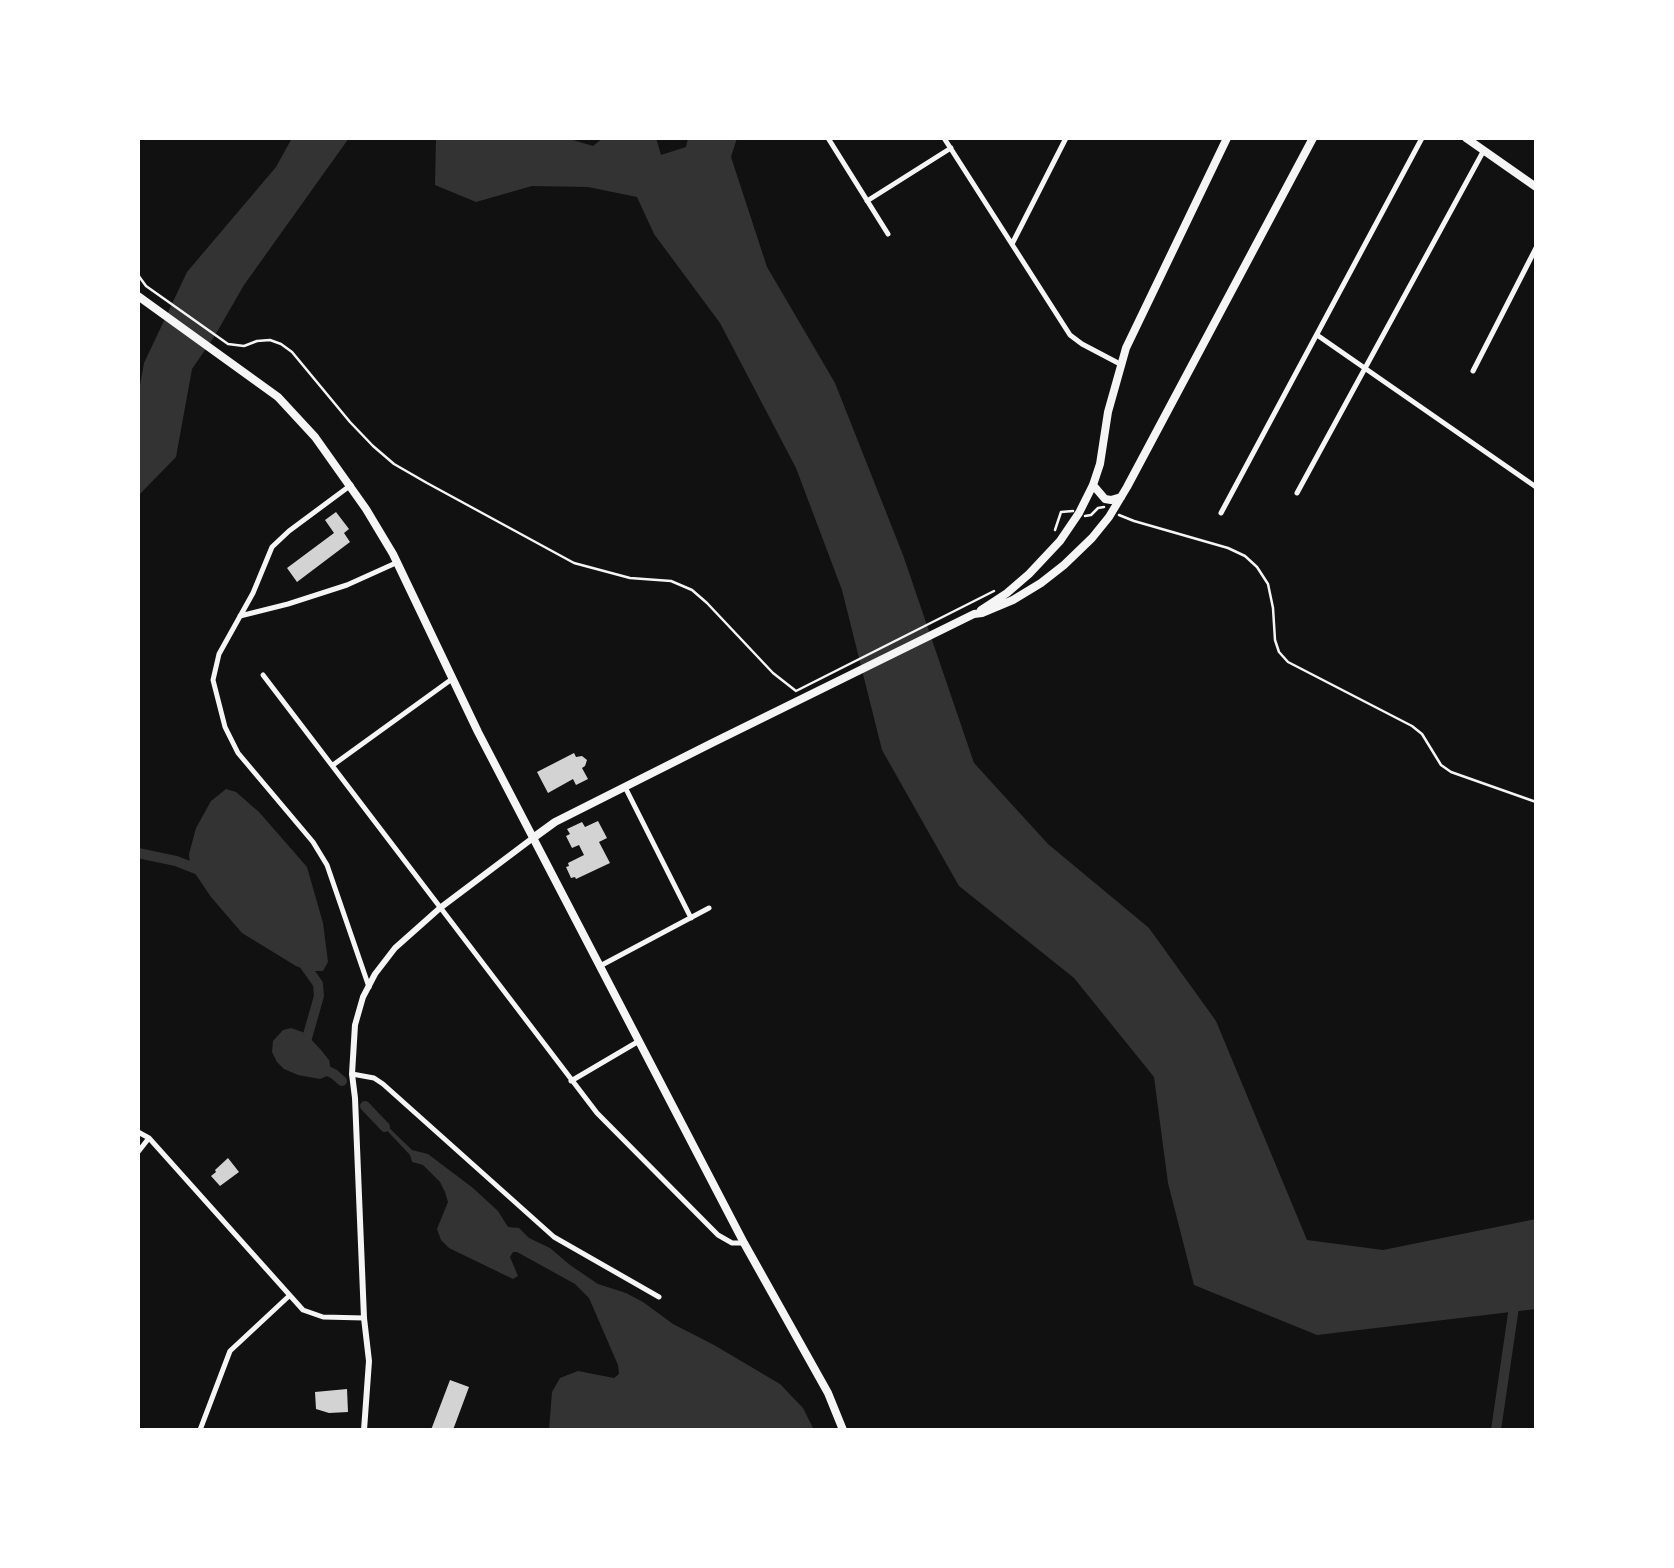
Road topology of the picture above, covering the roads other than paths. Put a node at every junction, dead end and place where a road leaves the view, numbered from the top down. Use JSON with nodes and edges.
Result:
{"nodes":[{"id":1,"x":828,"y":138,"type":"edge"},
{"id":2,"x":944,"y":138,"type":"edge"},
{"id":3,"x":1066,"y":138,"type":"edge"},
{"id":4,"x":1227,"y":138,"type":"edge"},
{"id":5,"x":1313,"y":138,"type":"edge"},
{"id":6,"x":1422,"y":138,"type":"edge"},
{"id":7,"x":1466,"y":138,"type":"edge"},
{"id":8,"x":951,"y":148,"type":"junction"},
{"id":9,"x":1484,"y":150,"type":"junction"},
{"id":10,"x":1536,"y":187,"type":"edge"},
{"id":11,"x":867,"y":201,"type":"junction"},
{"id":12,"x":888,"y":234,"type":"dead end"},
{"id":13,"x":1012,"y":244,"type":"junction"},
{"id":14,"x":1536,"y":248,"type":"edge"},
{"id":15,"x":139,"y":297,"type":"edge"},
{"id":16,"x":1318,"y":335,"type":"junction"},
{"id":17,"x":1120,"y":364,"type":"junction"},
{"id":18,"x":1364,"y":368,"type":"junction"},
{"id":19,"x":1472,"y":371,"type":"dead end"},
{"id":20,"x":350,"y":485,"type":"junction"},
{"id":21,"x":1094,"y":485,"type":"junction"},
{"id":22,"x":1536,"y":487,"type":"edge"},
{"id":23,"x":1297,"y":493,"type":"dead end"},
{"id":24,"x":1122,"y":497,"type":"junction"},
{"id":25,"x":1221,"y":513,"type":"dead end"},
{"id":26,"x":1052,"y":552,"type":"junction"},
{"id":27,"x":398,"y":562,"type":"junction"},
{"id":28,"x":1058,"y":570,"type":"junction"},
{"id":29,"x":971,"y":610,"type":"junction"},
{"id":30,"x":240,"y":616,"type":"junction"},
{"id":31,"x":263,"y":674,"type":"dead end"},
{"id":32,"x":452,"y":679,"type":"junction"},
{"id":33,"x":332,"y":765,"type":"junction"},
{"id":34,"x":625,"y":787,"type":"junction"},
{"id":35,"x":533,"y":838,"type":"junction"},
{"id":36,"x":440,"y":908,"type":"junction"},
{"id":37,"x":709,"y":908,"type":"dead end"},
{"id":38,"x":691,"y":918,"type":"junction"},
{"id":39,"x":600,"y":966,"type":"junction"},
{"id":40,"x":369,"y":986,"type":"junction"},
{"id":41,"x":639,"y":1041,"type":"junction"},
{"id":42,"x":352,"y":1074,"type":"junction"},
{"id":43,"x":570,"y":1081,"type":"junction"},
{"id":44,"x":138,"y":1132,"type":"edge"},
{"id":45,"x":149,"y":1138,"type":"junction"},
{"id":46,"x":138,"y":1152,"type":"edge"},
{"id":47,"x":744,"y":1243,"type":"junction"},
{"id":48,"x":289,"y":1296,"type":"junction"},
{"id":49,"x":660,"y":1297,"type":"dead end"},
{"id":50,"x":364,"y":1318,"type":"junction"},
{"id":51,"x":200,"y":1430,"type":"edge"},
{"id":52,"x":364,"y":1430,"type":"edge"},
{"id":53,"x":843,"y":1430,"type":"edge"}],
"edges":[{"from":1,"to":11,"type":"street"},
{"from":2,"to":8,"type":"street"},
{"from":3,"to":13,"type":"street"},
{"from":4,"to":17,"type":"main road"},
{"from":5,"to":24,"type":"main road"},
{"from":6,"to":16,"type":"street"},
{"from":7,"to":9,"type":"main road"},
{"from":8,"to":11,"type":"street"},
{"from":8,"to":13,"type":"street"},
{"from":9,"to":10,"type":"main road"},
{"from":9,"to":18,"type":"street"},
{"from":11,"to":12,"type":"street"},
{"from":13,"to":17,"type":"street"},
{"from":14,"to":19,"type":"street"},
{"from":15,"to":20,"type":"main road"},
{"from":16,"to":18,"type":"street"},
{"from":16,"to":25,"type":"street"},
{"from":17,"to":21,"type":"main road"},
{"from":18,"to":22,"type":"street"},
{"from":18,"to":23,"type":"street"},
{"from":20,"to":27,"type":"main road"},
{"from":20,"to":30,"type":"street"},
{"from":21,"to":24,"type":"main road"},
{"from":21,"to":26,"type":"main road"},
{"from":24,"to":28,"type":"main road"},
{"from":26,"to":28,"type":"main road"},
{"from":26,"to":29,"type":"main road"},
{"from":27,"to":30,"type":"street"},
{"from":27,"to":32,"type":"main road"},
{"from":28,"to":29,"type":"main road"},
{"from":29,"to":34,"type":"main road"},
{"from":30,"to":40,"type":"street"},
{"from":31,"to":33,"type":"street"},
{"from":32,"to":33,"type":"street"},
{"from":32,"to":35,"type":"main road"},
{"from":33,"to":36,"type":"street"},
{"from":34,"to":35,"type":"main road"},
{"from":34,"to":38,"type":"street"},
{"from":35,"to":36,"type":"main road"},
{"from":35,"to":39,"type":"main road"},
{"from":36,"to":40,"type":"main road"},
{"from":36,"to":43,"type":"street"},
{"from":37,"to":38,"type":"street"},
{"from":38,"to":39,"type":"street"},
{"from":39,"to":41,"type":"main road"},
{"from":40,"to":42,"type":"main road"},
{"from":41,"to":43,"type":"street"},
{"from":41,"to":47,"type":"main road"},
{"from":42,"to":49,"type":"street"},
{"from":42,"to":50,"type":"main road"},
{"from":43,"to":47,"type":"street"},
{"from":44,"to":45,"type":"street"},
{"from":45,"to":46,"type":"street"},
{"from":45,"to":48,"type":"street"},
{"from":47,"to":53,"type":"main road"},
{"from":48,"to":50,"type":"street"},
{"from":48,"to":51,"type":"street"},
{"from":50,"to":52,"type":"main road"}]}
